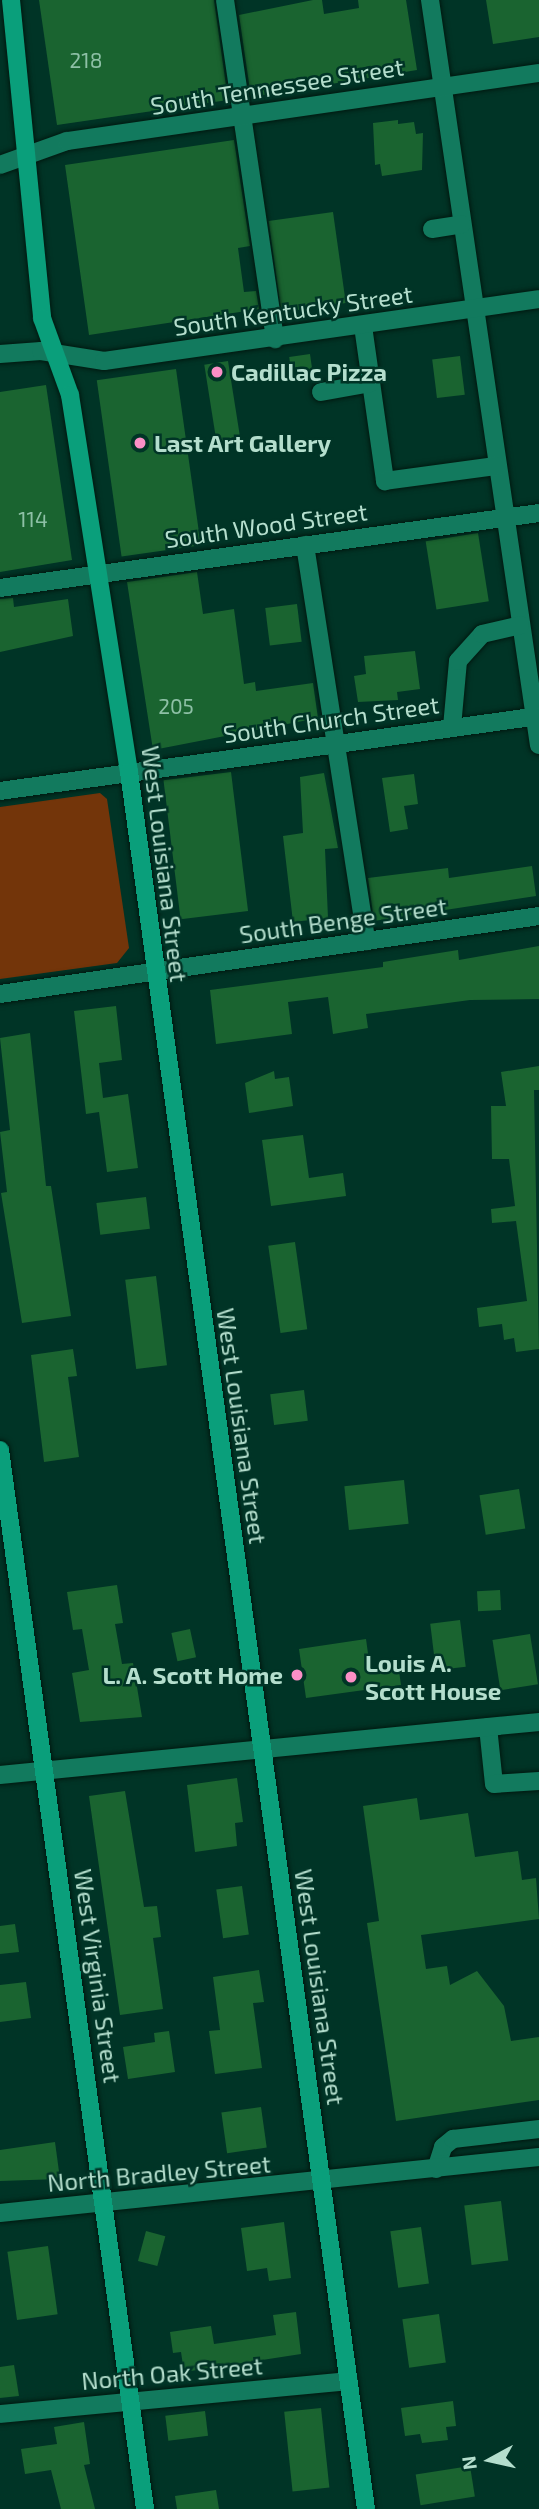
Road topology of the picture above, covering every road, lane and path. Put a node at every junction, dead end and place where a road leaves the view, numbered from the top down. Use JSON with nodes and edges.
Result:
{"nodes":[{"id":1,"x":11,"y":0,"type":"edge"},
{"id":2,"x":225,"y":0,"type":"edge"},
{"id":3,"x":430,"y":0,"type":"edge"},
{"id":4,"x":539,"y":73,"type":"edge"},
{"id":5,"x":443,"y":85,"type":"junction"},
{"id":6,"x":242,"y":117,"type":"junction"},
{"id":7,"x":26,"y":159,"type":"junction"},
{"id":8,"x":0,"y":165,"type":"edge"},
{"id":9,"x":462,"y":224,"type":"junction"},
{"id":10,"x":432,"y":229,"type":"dead end"},
{"id":11,"x":539,"y":299,"type":"edge"},
{"id":12,"x":473,"y":309,"type":"junction"},
{"id":13,"x":363,"y":326,"type":"junction"},
{"id":14,"x":275,"y":339,"type":"junction"},
{"id":15,"x":54,"y":353,"type":"junction"},
{"id":16,"x":0,"y":354,"type":"edge"},
{"id":17,"x":371,"y":383,"type":"junction"},
{"id":18,"x":321,"y":392,"type":"dead end"},
{"id":19,"x":496,"y":466,"type":"junction"},
{"id":20,"x":539,"y":513,"type":"edge"},
{"id":21,"x":503,"y":516,"type":"junction"},
{"id":22,"x":305,"y":545,"type":"junction"},
{"id":23,"x":96,"y":573,"type":"junction"},
{"id":24,"x":0,"y":588,"type":"edge"},
{"id":25,"x":520,"y":625,"type":"junction"},
{"id":26,"x":537,"y":717,"type":"edge"},
{"id":27,"x":452,"y":727,"type":"junction"},
{"id":28,"x":336,"y":743,"type":"junction"},
{"id":29,"x":539,"y":745,"type":"edge"},
{"id":30,"x":129,"y":772,"type":"junction"},
{"id":31,"x":0,"y":791,"type":"edge"},
{"id":32,"x":539,"y":916,"type":"edge"},
{"id":33,"x":366,"y":941,"type":"junction"},
{"id":34,"x":154,"y":973,"type":"junction"},
{"id":35,"x":0,"y":994,"type":"edge"},
{"id":36,"x":0,"y":1450,"type":"edge"},
{"id":37,"x":539,"y":1722,"type":"edge"},
{"id":38,"x":488,"y":1727,"type":"junction"},
{"id":39,"x":263,"y":1750,"type":"junction"},
{"id":40,"x":46,"y":1771,"type":"junction"},
{"id":41,"x":0,"y":1776,"type":"edge"},
{"id":42,"x":539,"y":1781,"type":"edge"},
{"id":43,"x":539,"y":2129,"type":"edge"},
{"id":44,"x":539,"y":2157,"type":"edge"},
{"id":45,"x":436,"y":2169,"type":"junction"},
{"id":46,"x":322,"y":2182,"type":"junction"},
{"id":47,"x":103,"y":2204,"type":"junction"},
{"id":48,"x":0,"y":2213,"type":"edge"},
{"id":49,"x":348,"y":2381,"type":"junction"},
{"id":50,"x":131,"y":2401,"type":"junction"},
{"id":51,"x":0,"y":2414,"type":"edge"},
{"id":52,"x":145,"y":2509,"type":"edge"},
{"id":53,"x":366,"y":2509,"type":"edge"}],
"edges":[{"from":1,"to":7,"type":"main road","name":"West Louisiana Street"},
{"from":2,"to":6,"type":"street"},
{"from":3,"to":5,"type":"street"},
{"from":4,"to":5,"type":"street","name":"South Tennessee Street"},
{"from":5,"to":6,"type":"street","name":"South Tennessee Street"},
{"from":5,"to":9,"type":"street"},
{"from":6,"to":7,"type":"street","name":"South Tennessee Street"},
{"from":6,"to":14,"type":"street"},
{"from":7,"to":8,"type":"street","name":"South Tennessee Street"},
{"from":7,"to":15,"type":"main road","name":"West Louisiana Street"},
{"from":9,"to":10,"type":"street"},
{"from":9,"to":12,"type":"street"},
{"from":11,"to":12,"type":"street","name":"South Kentucky Street"},
{"from":12,"to":13,"type":"street","name":"South Kentucky Street"},
{"from":12,"to":19,"type":"street"},
{"from":13,"to":14,"type":"street","name":"South Kentucky Street"},
{"from":13,"to":17,"type":"street"},
{"from":14,"to":15,"type":"street","name":"South Kentucky Street"},
{"from":15,"to":16,"type":"street","name":"South Kentucky Street"},
{"from":15,"to":23,"type":"main road","name":"West Louisiana Street"},
{"from":17,"to":18,"type":"street"},
{"from":17,"to":19,"type":"street"},
{"from":19,"to":21,"type":"street"},
{"from":20,"to":21,"type":"street","name":"South Wood Street"},
{"from":21,"to":22,"type":"street","name":"South Wood Street"},
{"from":21,"to":25,"type":"street"},
{"from":22,"to":23,"type":"street","name":"South Wood Street"},
{"from":22,"to":28,"type":"street"},
{"from":23,"to":24,"type":"street","name":"South Wood Street"},
{"from":23,"to":30,"type":"main road","name":"West Louisiana Street"},
{"from":25,"to":26,"type":"street"},
{"from":25,"to":27,"type":"street"},
{"from":26,"to":27,"type":"street","name":"South Church Street"},
{"from":26,"to":29,"type":"street"},
{"from":27,"to":28,"type":"street","name":"South Church Street"},
{"from":28,"to":30,"type":"street","name":"South Church Street"},
{"from":28,"to":33,"type":"street"},
{"from":30,"to":31,"type":"street","name":"South Church Street"},
{"from":30,"to":34,"type":"main road","name":"West Louisiana Street"},
{"from":32,"to":33,"type":"street","name":"South Benge Street"},
{"from":33,"to":34,"type":"street","name":"South Benge Street"},
{"from":34,"to":35,"type":"street","name":"South Benge Street"},
{"from":34,"to":39,"type":"main road","name":"West Louisiana Street"},
{"from":36,"to":40,"type":"main road","name":"West Virginia Street"},
{"from":37,"to":38,"type":"street"},
{"from":38,"to":39,"type":"street"},
{"from":38,"to":42,"type":"street"},
{"from":39,"to":40,"type":"street"},
{"from":39,"to":46,"type":"main road","name":"West Louisiana Street"},
{"from":40,"to":41,"type":"street"},
{"from":40,"to":47,"type":"main road","name":"West Virginia Street"},
{"from":43,"to":45,"type":"street"},
{"from":44,"to":45,"type":"street","name":"North Bradley Street"},
{"from":45,"to":46,"type":"street","name":"North Bradley Street"},
{"from":46,"to":47,"type":"street","name":"North Bradley Street"},
{"from":46,"to":49,"type":"main road","name":"West Louisiana Street"},
{"from":47,"to":48,"type":"street","name":"North Bradley Street"},
{"from":47,"to":50,"type":"main road","name":"West Virginia Street"},
{"from":49,"to":50,"type":"street","name":"North Oak Street"},
{"from":49,"to":53,"type":"main road","name":"West Louisiana Street"},
{"from":50,"to":51,"type":"street","name":"North Oak Street"},
{"from":50,"to":52,"type":"main road","name":"West Virginia Street"}]}
